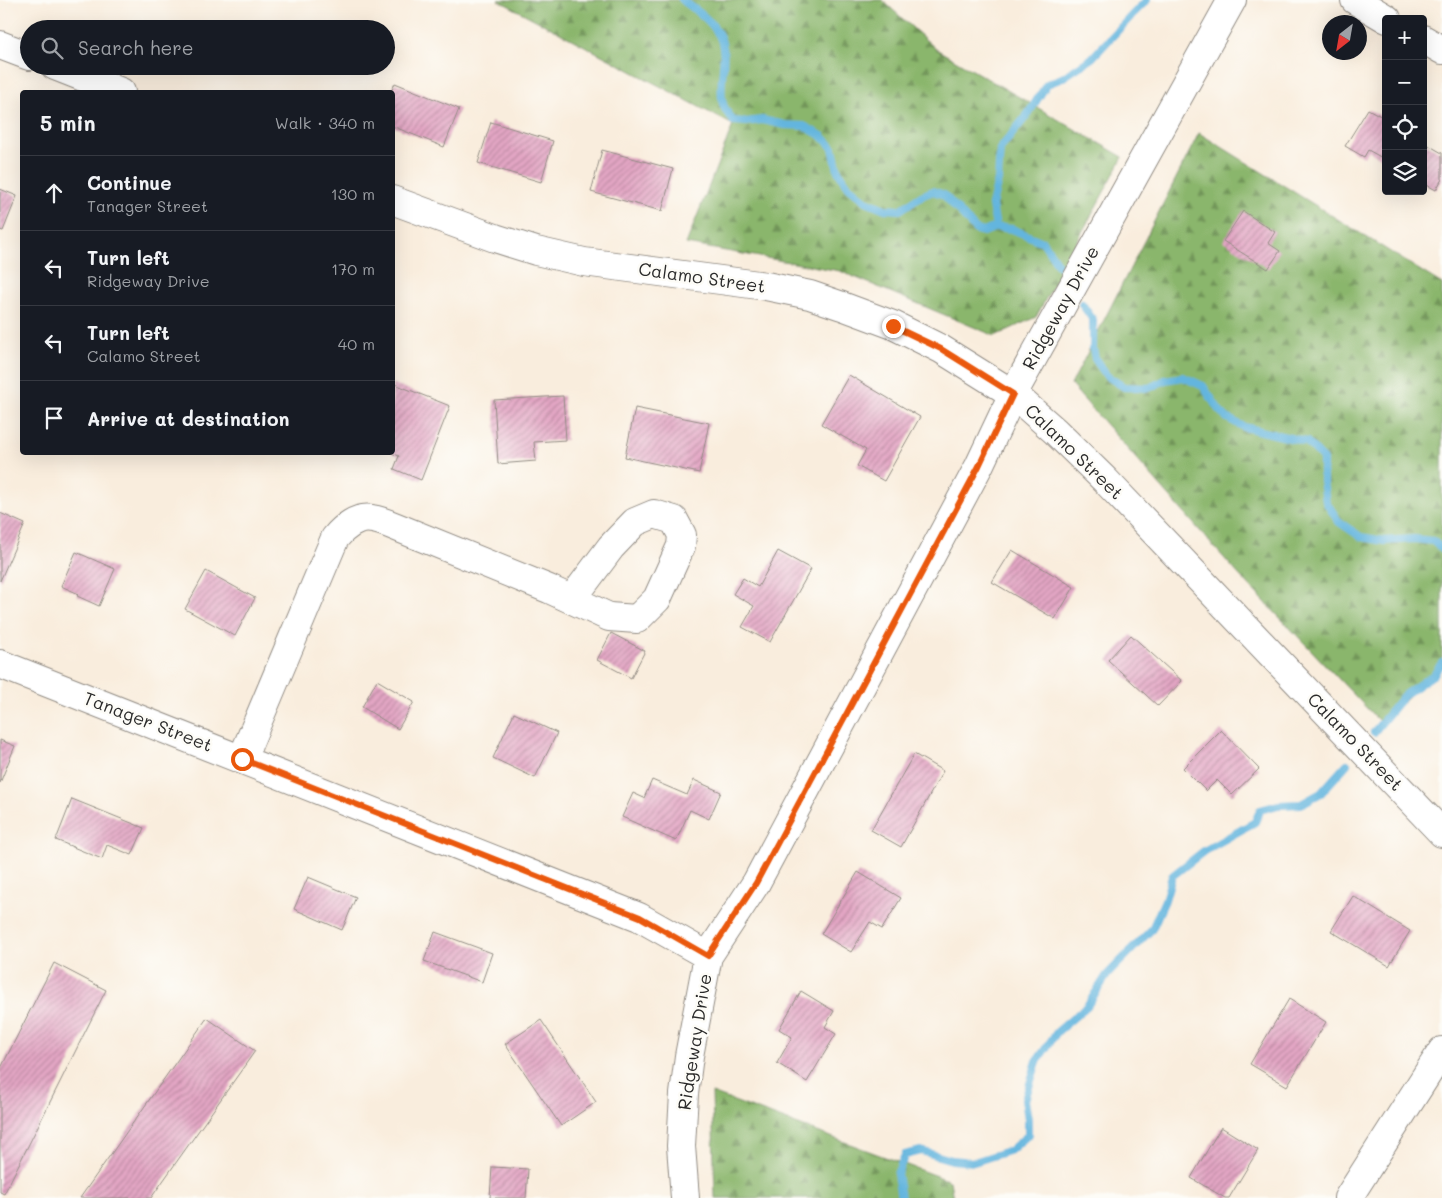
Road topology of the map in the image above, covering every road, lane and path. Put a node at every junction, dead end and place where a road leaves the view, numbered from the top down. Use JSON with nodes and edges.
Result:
{"nodes":[{"id":1,"x":1232,"y":0,"type":"edge"},
{"id":2,"x":1355,"y":0,"type":"edge"},
{"id":3,"x":1382,"y":16,"type":"edge"},
{"id":4,"x":1427,"y":41,"type":"edge"},
{"id":5,"x":0,"y":45,"type":"edge"},
{"id":6,"x":1442,"y":50,"type":"edge"},
{"id":7,"x":20,"y":53,"type":"edge"},
{"id":8,"x":78,"y":75,"type":"edge"},
{"id":9,"x":116,"y":90,"type":"edge"},
{"id":10,"x":395,"y":201,"type":"edge"},
{"id":11,"x":1013,"y":394,"type":"junction"},
{"id":12,"x":572,"y":599,"type":"dead end"},
{"id":13,"x":0,"y":664,"type":"edge"},
{"id":14,"x":242,"y":759,"type":"junction"},
{"id":15,"x":1442,"y":833,"type":"edge"},
{"id":16,"x":708,"y":956,"type":"junction"},
{"id":17,"x":1442,"y":1051,"type":"edge"},
{"id":18,"x":685,"y":1198,"type":"edge"},
{"id":19,"x":1348,"y":1198,"type":"edge"}],
"edges":[{"from":1,"to":11,"type":"street","name":"Ridgeway Drive"},
{"from":2,"to":3,"type":"street"},
{"from":4,"to":6,"type":"street"},
{"from":5,"to":7,"type":"street"},
{"from":8,"to":9,"type":"street"},
{"from":10,"to":11,"type":"street","name":"Calamo Street"},
{"from":11,"to":15,"type":"street","name":"Calamo Street"},
{"from":11,"to":16,"type":"street","name":"Ridgeway Drive"},
{"from":12,"to":14,"type":"street"},
{"from":13,"to":14,"type":"street","name":"Tanager Street"},
{"from":14,"to":16,"type":"street","name":"Tanager Street"},
{"from":16,"to":18,"type":"street","name":"Ridgeway Drive"},
{"from":17,"to":19,"type":"street"}]}
